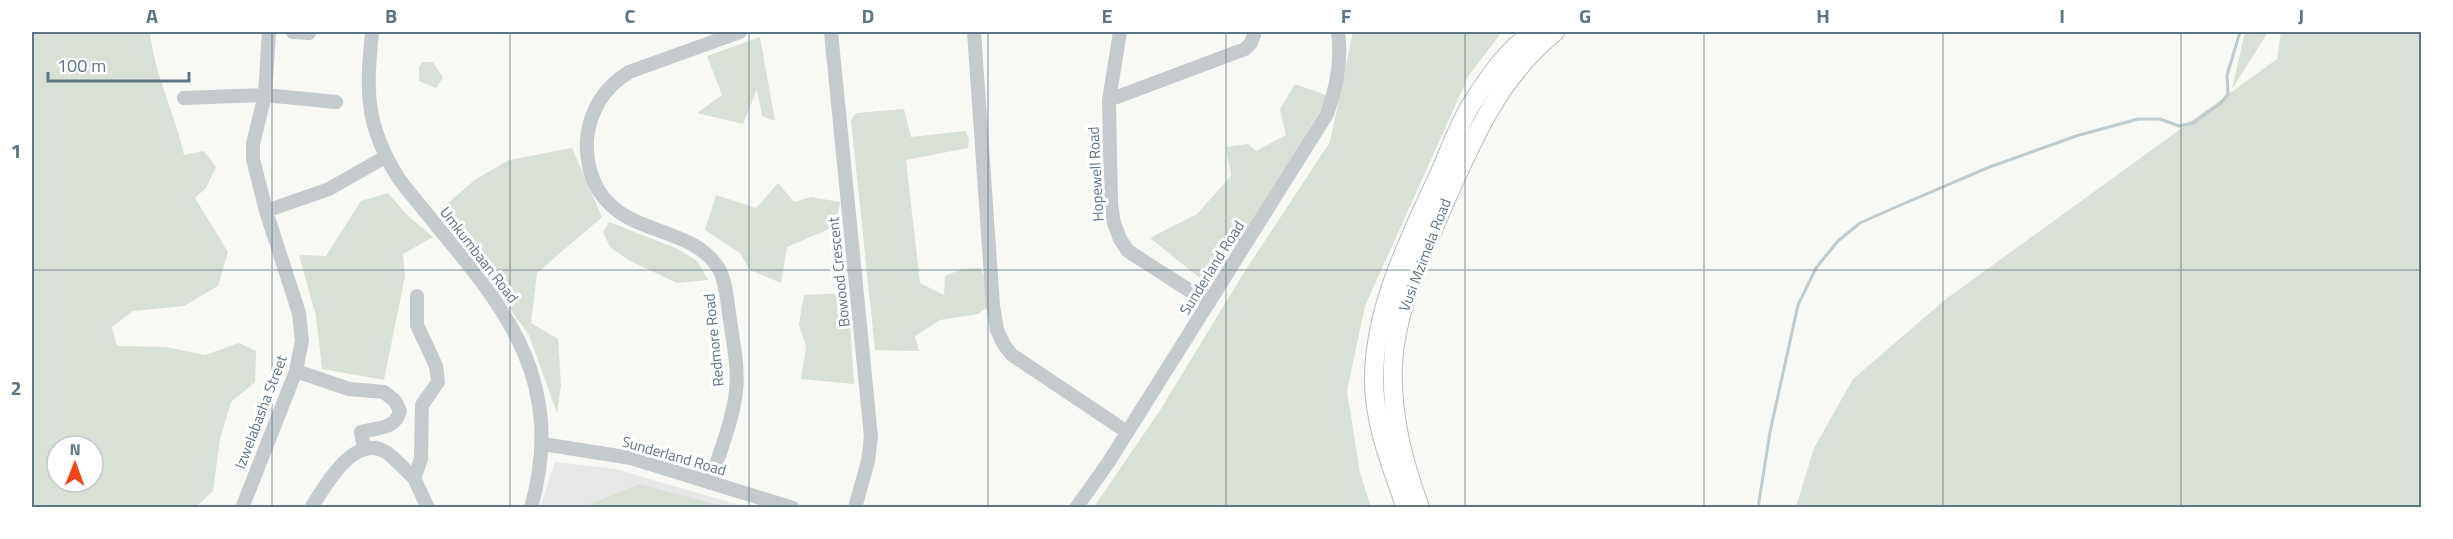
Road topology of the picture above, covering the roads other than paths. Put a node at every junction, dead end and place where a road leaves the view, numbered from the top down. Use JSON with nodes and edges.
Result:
{"nodes":[{"id":1,"x":269,"y":32,"type":"edge"},
{"id":2,"x":293,"y":32,"type":"edge"},
{"id":3,"x":372,"y":32,"type":"edge"},
{"id":4,"x":740,"y":32,"type":"edge"},
{"id":5,"x":831,"y":32,"type":"edge"},
{"id":6,"x":974,"y":32,"type":"edge"},
{"id":7,"x":1120,"y":32,"type":"edge"},
{"id":8,"x":1338,"y":32,"type":"edge"},
{"id":9,"x":1533,"y":32,"type":"edge"},
{"id":10,"x":1555,"y":32,"type":"edge"},
{"id":11,"x":309,"y":33,"type":"dead end"},
{"id":12,"x":1254,"y":35,"type":"dead end"},
{"id":13,"x":265,"y":95,"type":"junction"},
{"id":14,"x":184,"y":98,"type":"dead end"},
{"id":15,"x":1109,"y":100,"type":"junction"},
{"id":16,"x":336,"y":102,"type":"dead end"},
{"id":17,"x":385,"y":157,"type":"junction"},
{"id":18,"x":266,"y":211,"type":"junction"},
{"id":19,"x":417,"y":296,"type":"dead end"},
{"id":20,"x":1209,"y":303,"type":"junction"},
{"id":21,"x":296,"y":371,"type":"junction"},
{"id":22,"x":1127,"y":432,"type":"junction"},
{"id":23,"x":543,"y":444,"type":"junction"},
{"id":24,"x":364,"y":448,"type":"junction"},
{"id":25,"x":414,"y":478,"type":"junction"},
{"id":26,"x":710,"y":483,"type":"junction"},
{"id":27,"x":242,"y":507,"type":"edge"},
{"id":28,"x":311,"y":507,"type":"edge"},
{"id":29,"x":428,"y":507,"type":"edge"},
{"id":30,"x":531,"y":507,"type":"edge"},
{"id":31,"x":793,"y":507,"type":"edge"},
{"id":32,"x":855,"y":507,"type":"edge"},
{"id":33,"x":1076,"y":507,"type":"edge"},
{"id":34,"x":1406,"y":507,"type":"edge"},
{"id":35,"x":1420,"y":507,"type":"edge"}],
"edges":[{"from":1,"to":13,"type":"street","name":"Izwelabasha Street"},
{"from":2,"to":11,"type":"street"},
{"from":3,"to":17,"type":"street","name":"Umkumbaan Road"},
{"from":4,"to":26,"type":"street","name":"Redmore Road"},
{"from":5,"to":32,"type":"street","name":"Bowood Crescent"},
{"from":6,"to":22,"type":"street"},
{"from":7,"to":15,"type":"street","name":"Hopewell Road"},
{"from":8,"to":20,"type":"street","name":"Sunderland Road"},
{"from":9,"to":34,"type":"main road","name":"Vusi Mzimela Road"},
{"from":10,"to":35,"type":"main road","name":"Vusi Mzimela Road"},
{"from":12,"to":15,"type":"street"},
{"from":13,"to":14,"type":"street"},
{"from":13,"to":16,"type":"street"},
{"from":13,"to":18,"type":"street","name":"Izwelabasha Street"},
{"from":15,"to":20,"type":"street","name":"Hopewell Road"},
{"from":17,"to":18,"type":"street"},
{"from":17,"to":23,"type":"street","name":"Umkumbaan Road"},
{"from":18,"to":21,"type":"street","name":"Izwelabasha Street"},
{"from":19,"to":25,"type":"street"},
{"from":20,"to":22,"type":"street","name":"Sunderland Road"},
{"from":21,"to":24,"type":"street"},
{"from":21,"to":27,"type":"street","name":"Izwelabasha Street"},
{"from":22,"to":33,"type":"street","name":"Sunderland Road"},
{"from":23,"to":26,"type":"street","name":"Sunderland Road"},
{"from":23,"to":30,"type":"street","name":"Umkumbaan Road"},
{"from":24,"to":25,"type":"street"},
{"from":24,"to":28,"type":"street"},
{"from":25,"to":29,"type":"street"},
{"from":26,"to":31,"type":"street","name":"Sunderland Road"}]}
